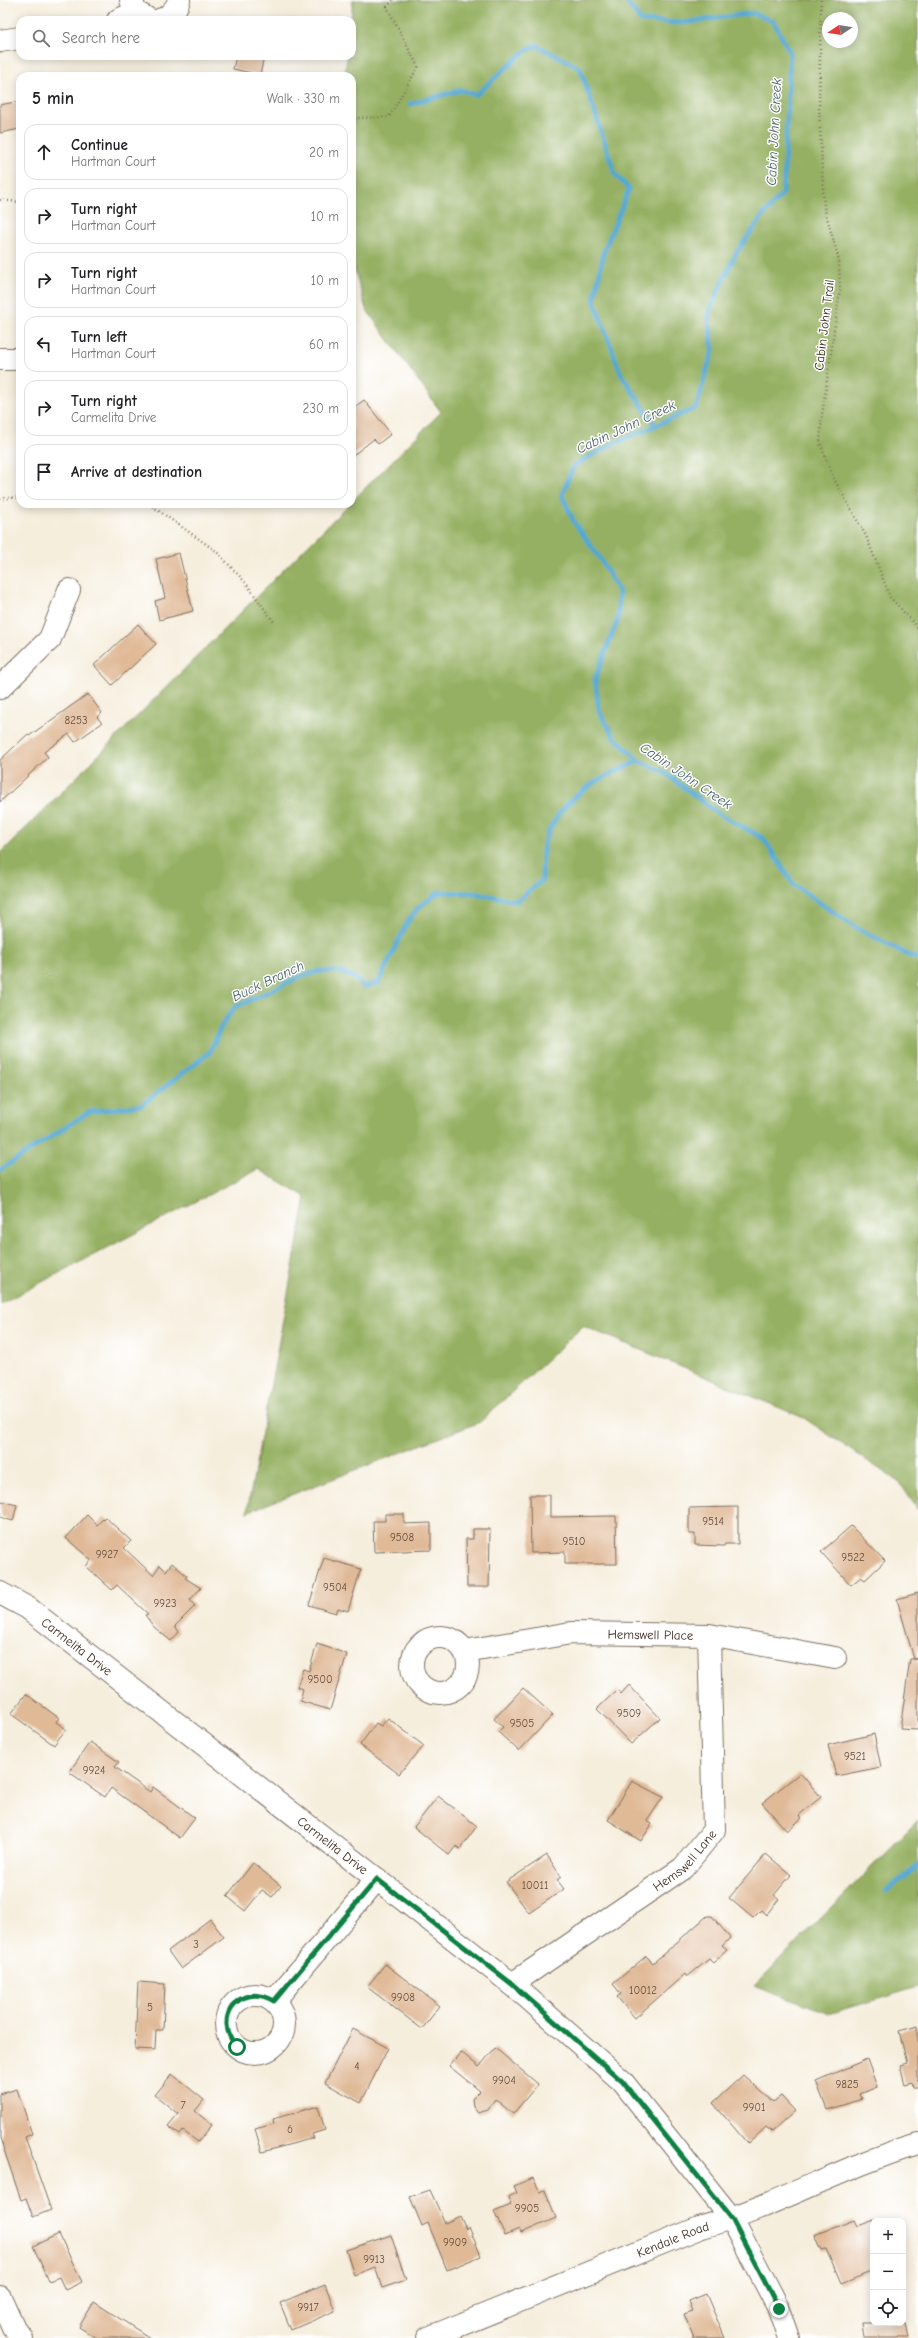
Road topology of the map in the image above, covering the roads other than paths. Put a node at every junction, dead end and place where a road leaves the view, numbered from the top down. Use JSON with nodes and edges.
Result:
{"nodes":[{"id":1,"x":179,"y":0,"type":"edge"},
{"id":2,"x":169,"y":16,"type":"edge"},
{"id":3,"x":16,"y":39,"type":"edge"},
{"id":4,"x":0,"y":41,"type":"edge"},
{"id":5,"x":16,"y":359,"type":"edge"},
{"id":6,"x":0,"y":360,"type":"edge"},
{"id":7,"x":69,"y":590,"type":"dead end"},
{"id":8,"x":0,"y":688,"type":"edge"},
{"id":9,"x":0,"y":1593,"type":"edge"},
{"id":10,"x":709,"y":1635,"type":"junction"},
{"id":11,"x":465,"y":1651,"type":"dead end"},
{"id":12,"x":836,"y":1658,"type":"dead end"},
{"id":13,"x":377,"y":1879,"type":"junction"},
{"id":14,"x":512,"y":1984,"type":"junction"},
{"id":15,"x":274,"y":2001,"type":"dead end"},
{"id":16,"x":918,"y":2144,"type":"edge"},
{"id":17,"x":732,"y":2219,"type":"junction"},
{"id":18,"x":0,"y":2297,"type":"edge"},
{"id":19,"x":22,"y":2338,"type":"edge"},
{"id":20,"x":428,"y":2338,"type":"edge"},
{"id":21,"x":789,"y":2338,"type":"edge"}],
"edges":[{"from":1,"to":2,"type":"street"},
{"from":3,"to":4,"type":"street"},
{"from":5,"to":6,"type":"street"},
{"from":7,"to":8,"type":"street"},
{"from":9,"to":13,"type":"street","name":"Carmelita Drive"},
{"from":10,"to":11,"type":"street","name":"Hemswell Place"},
{"from":10,"to":12,"type":"street","name":"Hemswell Place"},
{"from":10,"to":14,"type":"street","name":"Hemswell Lane"},
{"from":13,"to":14,"type":"street","name":"Carmelita Drive"},
{"from":13,"to":15,"type":"street"},
{"from":14,"to":17,"type":"street","name":"Carmelita Drive"},
{"from":16,"to":17,"type":"street","name":"Kendale Road"},
{"from":17,"to":20,"type":"street","name":"Kendale Road"},
{"from":17,"to":21,"type":"street","name":"Carmelita Drive"},
{"from":18,"to":19,"type":"street"}]}
